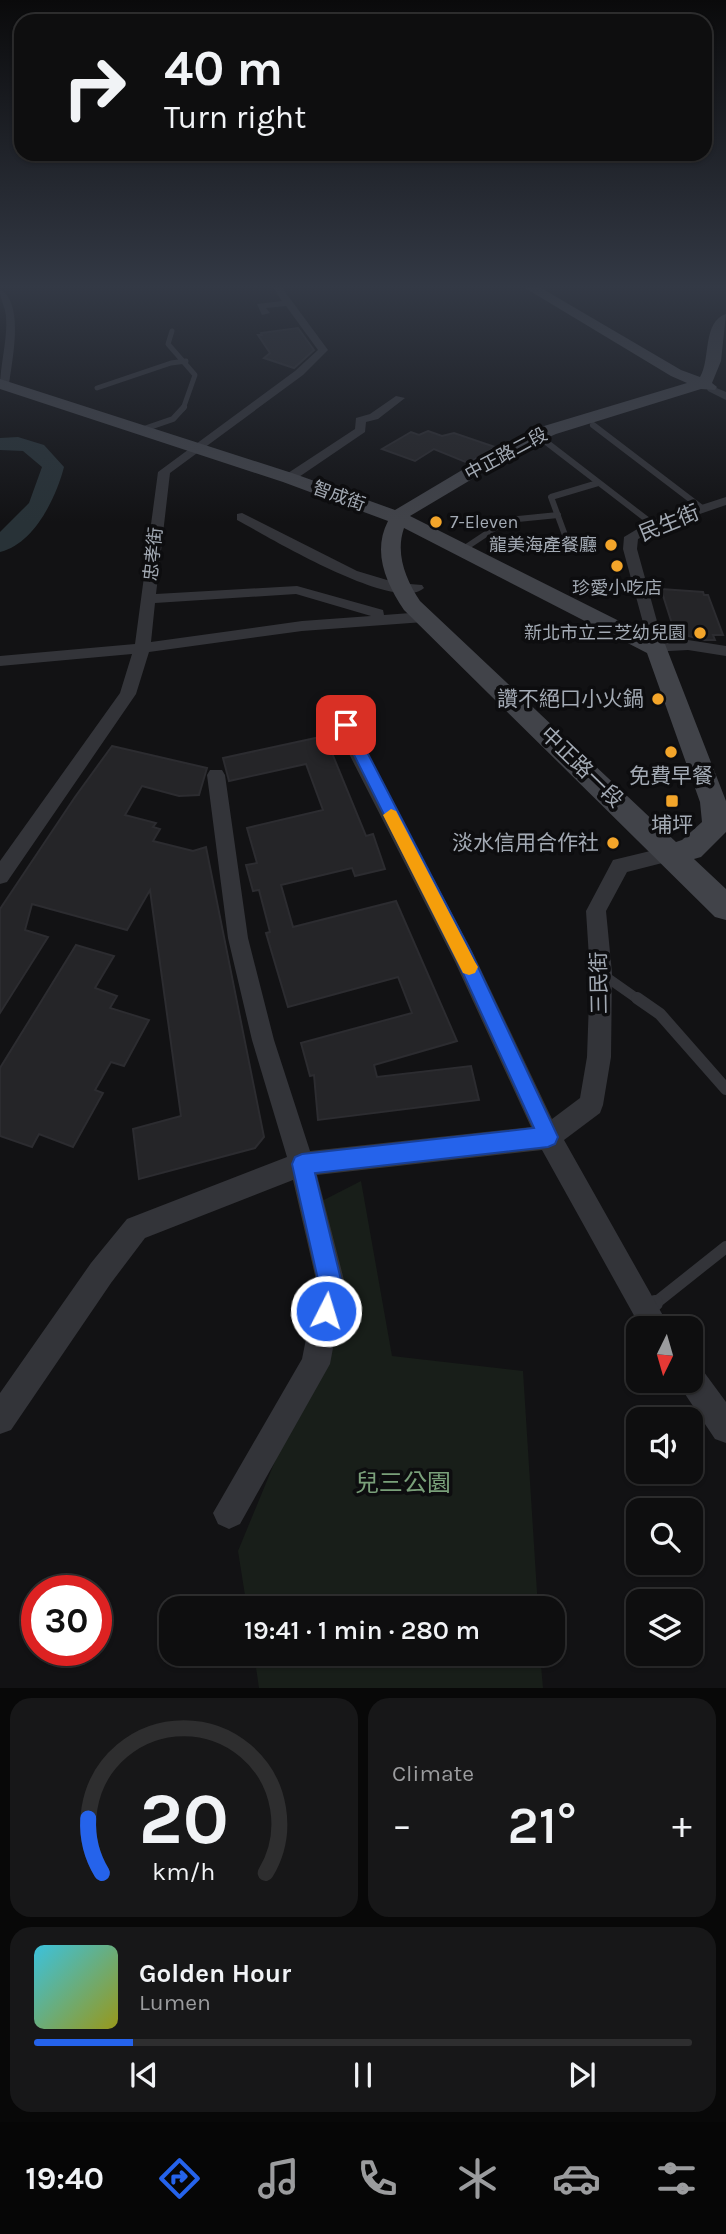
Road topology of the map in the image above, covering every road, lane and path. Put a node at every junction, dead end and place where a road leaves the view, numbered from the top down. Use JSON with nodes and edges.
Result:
{"nodes":[{"id":1,"x":5,"y":364,"type":"edge"},
{"id":2,"x":169,"y":364,"type":"edge"},
{"id":3,"x":188,"y":364,"type":"edge"},
{"id":4,"x":309,"y":364,"type":"edge"},
{"id":5,"x":660,"y":364,"type":"edge"},
{"id":6,"x":712,"y":364,"type":"edge"},
{"id":7,"x":2,"y":385,"type":"edge"},
{"id":8,"x":717,"y":387,"type":"edge"},
{"id":9,"x":97,"y":388,"type":"dead end"},
{"id":10,"x":400,"y":398,"type":"dead end"},
{"id":11,"x":593,"y":425,"type":"junction"},
{"id":12,"x":141,"y":430,"type":"junction"},
{"id":13,"x":541,"y":439,"type":"junction"},
{"id":14,"x":195,"y":448,"type":"junction"},
{"id":15,"x":289,"y":478,"type":"junction"},
{"id":16,"x":598,"y":483,"type":"junction"},
{"id":17,"x":726,"y":501,"type":"edge"},
{"id":18,"x":703,"y":509,"type":"junction"},
{"id":19,"x":558,"y":515,"type":"junction"},
{"id":20,"x":242,"y":517,"type":"dead end"},
{"id":21,"x":406,"y":521,"type":"junction"},
{"id":22,"x":654,"y":525,"type":"junction"},
{"id":23,"x":569,"y":546,"type":"dead end"},
{"id":24,"x":462,"y":550,"type":"junction"},
{"id":25,"x":148,"y":599,"type":"junction"},
{"id":26,"x":415,"y":601,"type":"junction"},
{"id":27,"x":142,"y":648,"type":"junction"},
{"id":28,"x":657,"y":649,"type":"junction"},
{"id":29,"x":726,"y":651,"type":"edge"},
{"id":30,"x":0,"y":661,"type":"edge"},
{"id":31,"x":339,"y":708,"type":"dead end"},
{"id":32,"x":216,"y":775,"type":"dead end"},
{"id":33,"x":719,"y":802,"type":"edge"},
{"id":34,"x":681,"y":852,"type":"junction"},
{"id":35,"x":0,"y":876,"type":"edge"},
{"id":36,"x":726,"y":884,"type":"edge"},
{"id":37,"x":726,"y":908,"type":"edge"},
{"id":38,"x":601,"y":973,"type":"junction"},
{"id":39,"x":726,"y":1089,"type":"edge"},
{"id":40,"x":548,"y":1137,"type":"junction"},
{"id":41,"x":302,"y":1164,"type":"junction"},
{"id":42,"x":726,"y":1247,"type":"edge"},
{"id":43,"x":648,"y":1316,"type":"edge"},
{"id":44,"x":654,"y":1316,"type":"edge"},
{"id":45,"x":702,"y":1393,"type":"edge"},
{"id":46,"x":0,"y":1419,"type":"edge"},
{"id":47,"x":726,"y":1428,"type":"edge"},
{"id":48,"x":229,"y":1513,"type":"dead end"}],
"edges":[{"from":1,"to":7,"type":"street"},
{"from":2,"to":9,"type":"lane"},
{"from":3,"to":12,"type":"lane"},
{"from":4,"to":14,"type":"street","name":"忠孝街"},
{"from":5,"to":8,"type":"main road"},
{"from":6,"to":8,"type":"main road"},
{"from":7,"to":12,"type":"main road","name":"智成街"},
{"from":8,"to":11,"type":"main road","name":"中正路二段"},
{"from":8,"to":13,"type":"main road","name":"中正路二段"},
{"from":10,"to":15,"type":"street"},
{"from":11,"to":13,"type":"main road","name":"中正路二段"},
{"from":11,"to":18,"type":"lane"},
{"from":12,"to":14,"type":"main road","name":"智成街"},
{"from":13,"to":16,"type":"lane"},
{"from":13,"to":21,"type":"main road","name":"中正路二段"},
{"from":14,"to":15,"type":"main road","name":"智成街"},
{"from":14,"to":25,"type":"street","name":"忠孝街"},
{"from":15,"to":21,"type":"main road","name":"智成街"},
{"from":16,"to":19,"type":"lane"},
{"from":16,"to":22,"type":"lane"},
{"from":17,"to":18,"type":"street","name":"民生街"},
{"from":18,"to":22,"type":"street","name":"民生街"},
{"from":19,"to":23,"type":"lane"},
{"from":19,"to":24,"type":"lane"},
{"from":20,"to":26,"type":"street"},
{"from":21,"to":24,"type":"main road","name":"智成街"},
{"from":21,"to":26,"type":"main road","name":"中正路一段"},
{"from":22,"to":28,"type":"street","name":"民生街"},
{"from":24,"to":28,"type":"main road","name":"智成街"},
{"from":25,"to":26,"type":"street"},
{"from":25,"to":27,"type":"street","name":"忠孝街"},
{"from":26,"to":27,"type":"street"},
{"from":26,"to":34,"type":"main road","name":"中正路一段"},
{"from":27,"to":30,"type":"street"},
{"from":27,"to":35,"type":"street","name":"忠孝街"},
{"from":28,"to":29,"type":"street"},
{"from":28,"to":33,"type":"main road","name":"民生街"},
{"from":31,"to":40,"type":"street"},
{"from":32,"to":41,"type":"street"},
{"from":33,"to":34,"type":"main road","name":"民生街"},
{"from":34,"to":36,"type":"main road","name":"中正路一段"},
{"from":34,"to":37,"type":"main road","name":"中正路一段"},
{"from":34,"to":38,"type":"street","name":"三民街"},
{"from":38,"to":39,"type":"lane"},
{"from":38,"to":40,"type":"street","name":"三民街"},
{"from":40,"to":41,"type":"street"},
{"from":40,"to":43,"type":"street"},
{"from":41,"to":46,"type":"street"},
{"from":41,"to":48,"type":"street"},
{"from":42,"to":44,"type":"lane"},
{"from":45,"to":47,"type":"street"}]}
